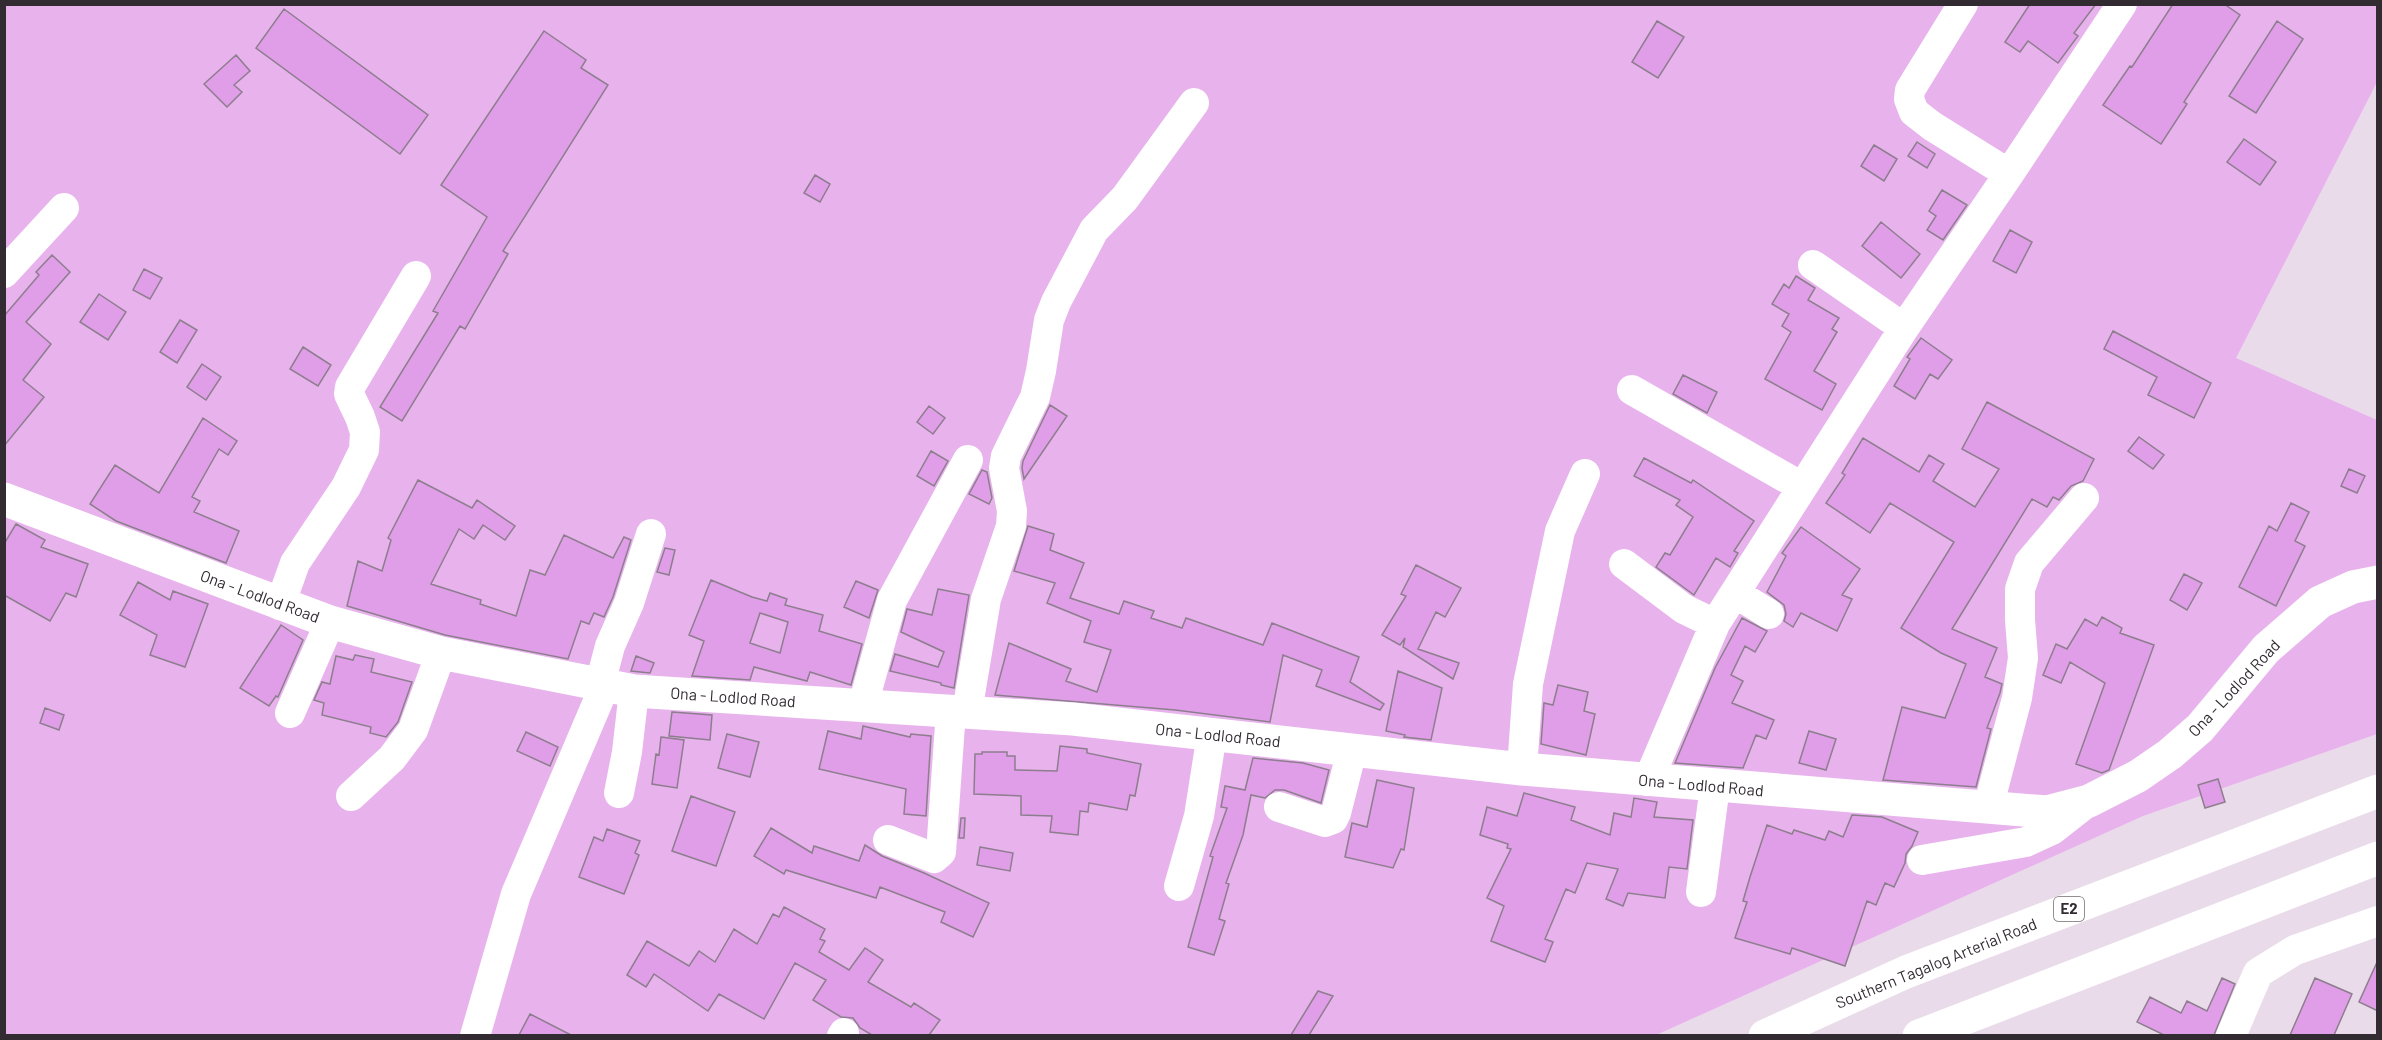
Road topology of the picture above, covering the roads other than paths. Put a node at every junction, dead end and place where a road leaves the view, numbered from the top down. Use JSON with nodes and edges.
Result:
{"nodes":[{"id":1,"x":1963,"y":4,"type":"edge"},
{"id":2,"x":2122,"y":4,"type":"edge"},
{"id":3,"x":1194,"y":103,"type":"dead end"},
{"id":4,"x":2009,"y":174,"type":"junction"},
{"id":5,"x":64,"y":208,"type":"dead end"},
{"id":6,"x":1813,"y":265,"type":"dead end"},
{"id":7,"x":4,"y":273,"type":"edge"},
{"id":8,"x":416,"y":276,"type":"dead end"},
{"id":9,"x":1904,"y":328,"type":"junction"},
{"id":10,"x":1632,"y":390,"type":"dead end"},
{"id":11,"x":968,"y":460,"type":"dead end"},
{"id":12,"x":1585,"y":474,"type":"dead end"},
{"id":13,"x":1802,"y":487,"type":"junction"},
{"id":14,"x":2084,"y":498,"type":"dead end"},
{"id":15,"x":4,"y":499,"type":"edge"},
{"id":16,"x":651,"y":534,"type":"dead end"},
{"id":17,"x":1624,"y":564,"type":"dead end"},
{"id":18,"x":2378,"y":582,"type":"edge"},
{"id":19,"x":1735,"y":593,"type":"junction"},
{"id":20,"x":280,"y":605,"type":"junction"},
{"id":21,"x":1769,"y":614,"type":"dead end"},
{"id":22,"x":330,"y":622,"type":"junction"},
{"id":23,"x":1715,"y":624,"type":"junction"},
{"id":24,"x":441,"y":653,"type":"junction"},
{"id":25,"x":613,"y":687,"type":"junction"},
{"id":26,"x":863,"y":705,"type":"junction"},
{"id":27,"x":959,"y":711,"type":"junction"},
{"id":28,"x":290,"y":713,"type":"dead end"},
{"id":29,"x":1212,"y":734,"type":"junction"},
{"id":30,"x":1352,"y":750,"type":"junction"},
{"id":31,"x":1522,"y":769,"type":"junction"},
{"id":32,"x":1648,"y":781,"type":"junction"},
{"id":33,"x":1715,"y":786,"type":"junction"},
{"id":34,"x":2378,"y":791,"type":"edge"},
{"id":35,"x":619,"y":793,"type":"dead end"},
{"id":36,"x":351,"y":796,"type":"dead end"},
{"id":37,"x":2089,"y":801,"type":"junction"},
{"id":38,"x":1279,"y":807,"type":"dead end"},
{"id":39,"x":1988,"y":808,"type":"junction"},
{"id":40,"x":888,"y":840,"type":"dead end"},
{"id":41,"x":2378,"y":858,"type":"edge"},
{"id":42,"x":1922,"y":860,"type":"dead end"},
{"id":43,"x":1179,"y":886,"type":"dead end"},
{"id":44,"x":1701,"y":892,"type":"dead end"},
{"id":45,"x":2378,"y":921,"type":"edge"},
{"id":46,"x":476,"y":1035,"type":"edge"},
{"id":47,"x":1765,"y":1035,"type":"edge"},
{"id":48,"x":1919,"y":1035,"type":"edge"},
{"id":49,"x":2231,"y":1035,"type":"edge"}],
"edges":[{"from":1,"to":4,"type":"street"},
{"from":2,"to":4,"type":"street"},
{"from":3,"to":27,"type":"street"},
{"from":4,"to":9,"type":"street"},
{"from":5,"to":7,"type":"street"},
{"from":6,"to":9,"type":"street"},
{"from":8,"to":20,"type":"street"},
{"from":9,"to":13,"type":"street"},
{"from":10,"to":13,"type":"street"},
{"from":11,"to":26,"type":"street"},
{"from":12,"to":31,"type":"street"},
{"from":13,"to":19,"type":"street"},
{"from":14,"to":39,"type":"street"},
{"from":15,"to":20,"type":"main road","name":"Ona - Lodlod Road"},
{"from":16,"to":25,"type":"street"},
{"from":17,"to":23,"type":"street"},
{"from":18,"to":37,"type":"main road","name":"Ona - Lodlod Road"},
{"from":19,"to":21,"type":"street"},
{"from":19,"to":23,"type":"street"},
{"from":20,"to":22,"type":"main road","name":"Ona - Lodlod Road"},
{"from":22,"to":24,"type":"main road","name":"Ona - Lodlod Road"},
{"from":22,"to":28,"type":"street"},
{"from":23,"to":32,"type":"street"},
{"from":24,"to":25,"type":"main road","name":"Ona - Lodlod Road"},
{"from":24,"to":36,"type":"street"},
{"from":25,"to":26,"type":"main road","name":"Ona - Lodlod Road"},
{"from":25,"to":35,"type":"street"},
{"from":25,"to":46,"type":"street"},
{"from":26,"to":27,"type":"main road","name":"Ona - Lodlod Road"},
{"from":27,"to":29,"type":"main road","name":"Ona - Lodlod Road"},
{"from":27,"to":40,"type":"street"},
{"from":29,"to":30,"type":"main road","name":"Ona - Lodlod Road"},
{"from":29,"to":43,"type":"street"},
{"from":30,"to":31,"type":"main road","name":"Ona - Lodlod Road"},
{"from":30,"to":38,"type":"street"},
{"from":31,"to":32,"type":"main road","name":"Ona - Lodlod Road"},
{"from":32,"to":33,"type":"main road","name":"Ona - Lodlod Road"},
{"from":33,"to":39,"type":"main road","name":"Ona - Lodlod Road"},
{"from":33,"to":44,"type":"street"},
{"from":34,"to":47,"type":"main road","name":"Southern Tagalog Arterial Road","number":"E2"},
{"from":37,"to":39,"type":"main road","name":"Ona - Lodlod Road"},
{"from":37,"to":42,"type":"street"},
{"from":41,"to":48,"type":"main road"},
{"from":45,"to":49,"type":"street"}]}
